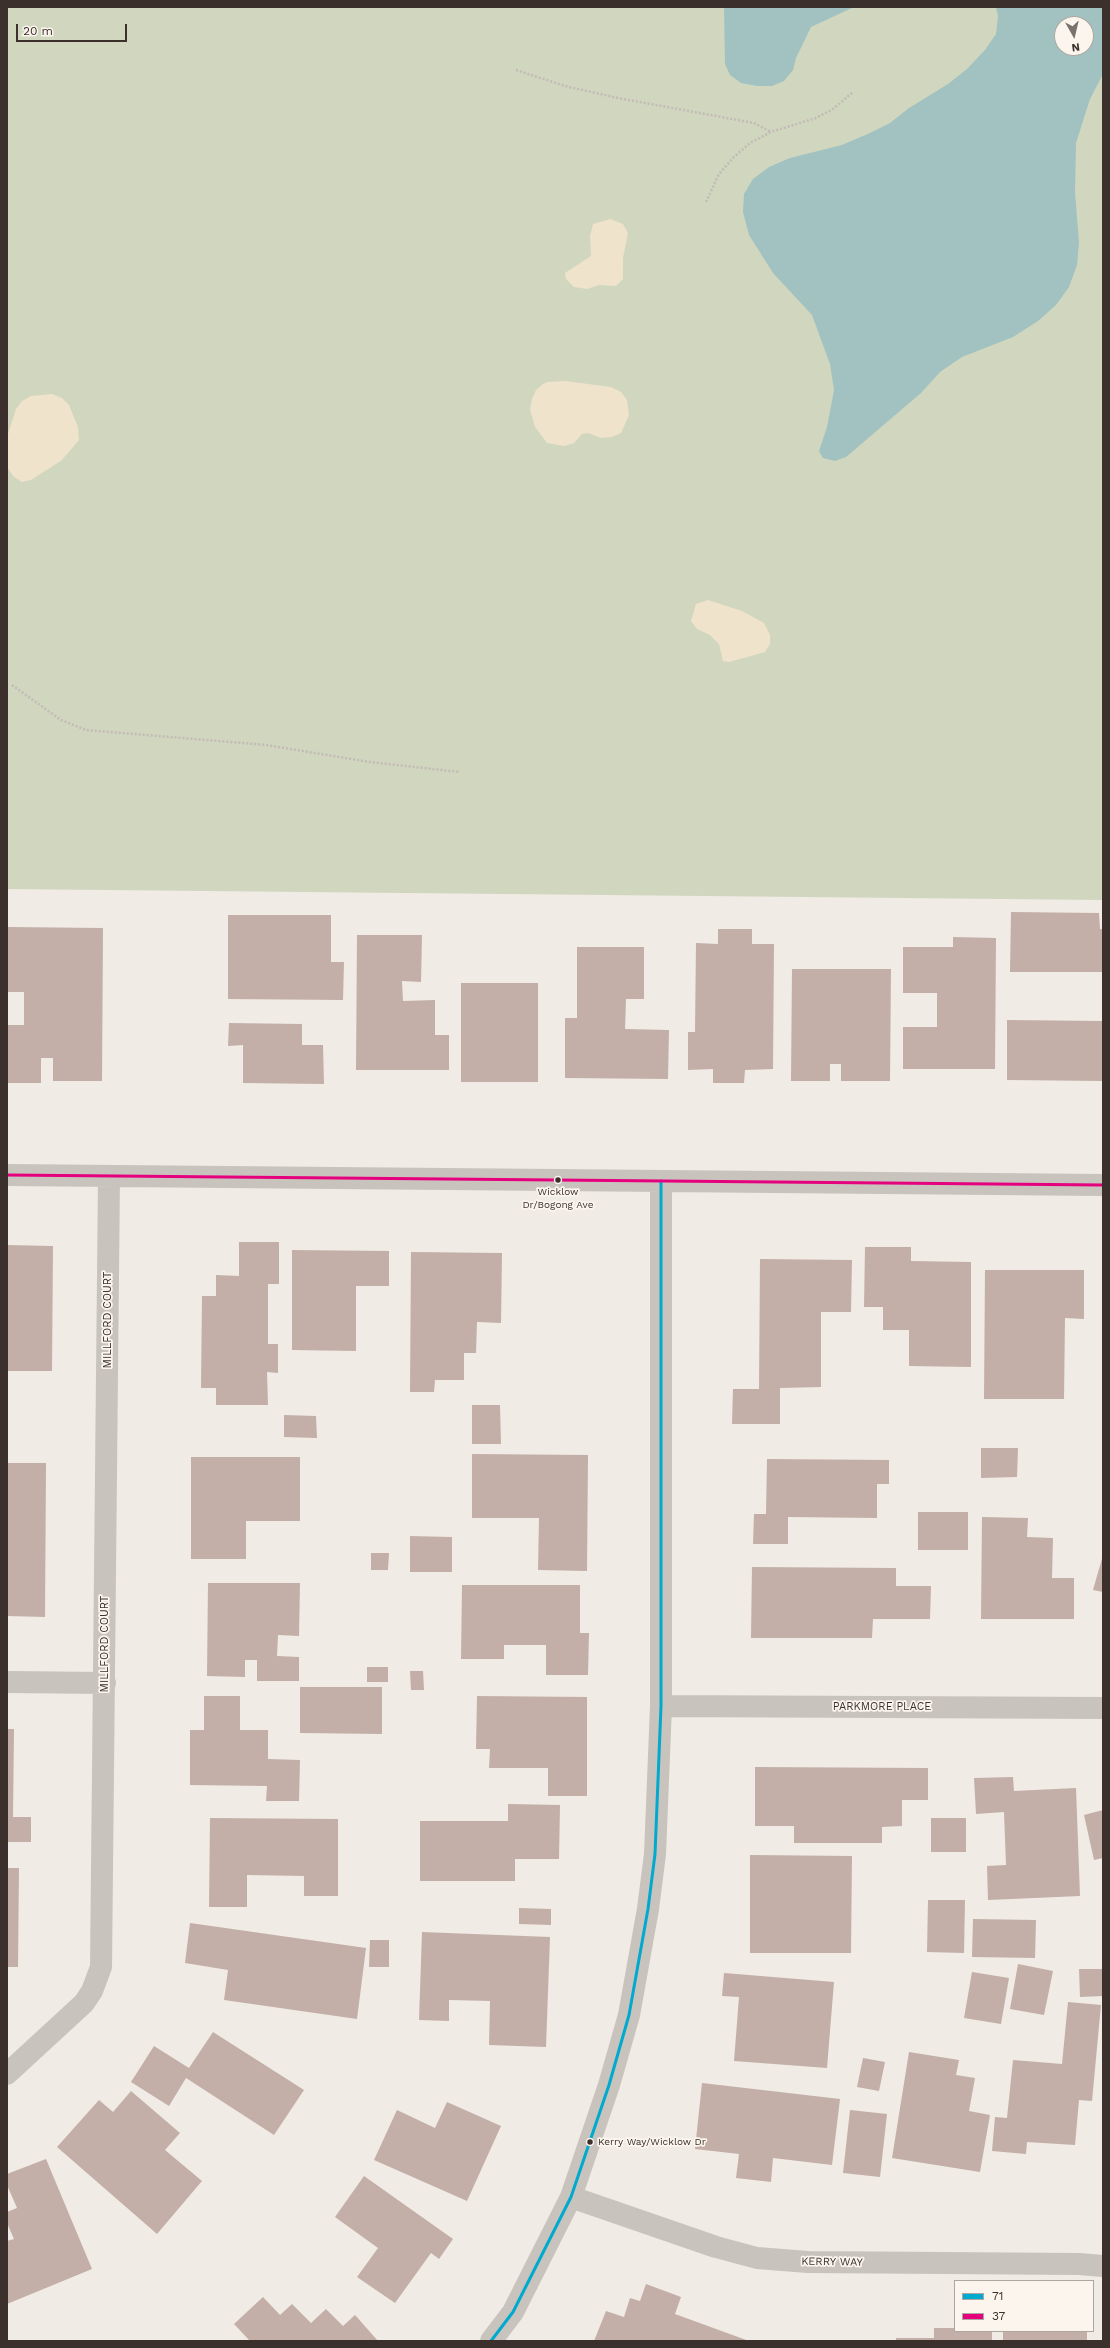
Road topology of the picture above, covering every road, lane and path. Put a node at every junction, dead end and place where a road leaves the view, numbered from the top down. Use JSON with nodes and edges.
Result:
{"nodes":[{"id":1,"x":516,"y":70,"type":"dead end"},
{"id":2,"x":853,"y":92,"type":"dead end"},
{"id":3,"x":771,"y":132,"type":"junction"},
{"id":4,"x":706,"y":202,"type":"dead end"},
{"id":5,"x":12,"y":685,"type":"dead end"},
{"id":6,"x":460,"y":772,"type":"dead end"},
{"id":7,"x":7,"y":1175,"type":"edge"},
{"id":8,"x":109,"y":1176,"type":"junction"},
{"id":9,"x":661,"y":1181,"type":"junction"},
{"id":10,"x":1103,"y":1185,"type":"edge"},
{"id":11,"x":7,"y":1682,"type":"edge"},
{"id":12,"x":105,"y":1683,"type":"junction"},
{"id":13,"x":661,"y":1706,"type":"junction"},
{"id":14,"x":1103,"y":1708,"type":"edge"},
{"id":15,"x":7,"y":2074,"type":"edge"},
{"id":16,"x":571,"y":2197,"type":"junction"},
{"id":17,"x":1103,"y":2266,"type":"edge"},
{"id":18,"x":491,"y":2341,"type":"edge"}],
"edges":[{"from":1,"to":3,"type":"path"},
{"from":2,"to":3,"type":"path"},
{"from":3,"to":4,"type":"path"},
{"from":5,"to":6,"type":"path"},
{"from":7,"to":8,"type":"street"},
{"from":8,"to":9,"type":"street"},
{"from":8,"to":12,"type":"street","name":"MILLFORD COURT"},
{"from":9,"to":10,"type":"street"},
{"from":9,"to":13,"type":"street"},
{"from":11,"to":12,"type":"street"},
{"from":12,"to":15,"type":"street","name":"MILLFORD COURT"},
{"from":13,"to":14,"type":"street","name":"PARKMORE PLACE"},
{"from":13,"to":16,"type":"street"},
{"from":16,"to":17,"type":"street","name":"KERRY WAY"},
{"from":16,"to":18,"type":"street"}]}
